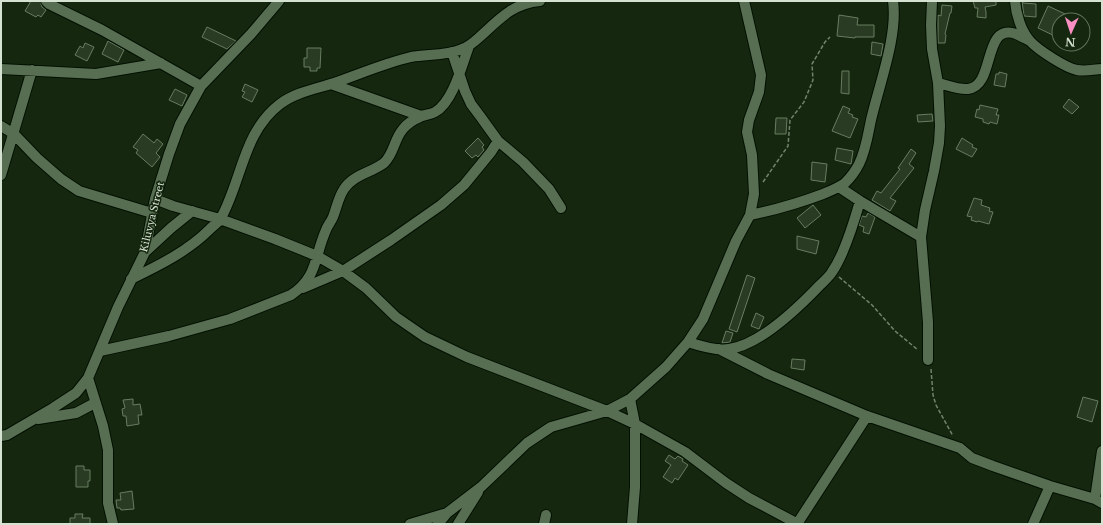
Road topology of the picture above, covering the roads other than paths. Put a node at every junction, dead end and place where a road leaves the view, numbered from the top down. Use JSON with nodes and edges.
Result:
{"nodes":[{"id":1,"x":46,"y":1,"type":"edge"},
{"id":2,"x":278,"y":1,"type":"edge"},
{"id":3,"x":529,"y":1,"type":"edge"},
{"id":4,"x":540,"y":1,"type":"edge"},
{"id":5,"x":744,"y":1,"type":"edge"},
{"id":6,"x":893,"y":1,"type":"edge"},
{"id":7,"x":932,"y":1,"type":"edge"},
{"id":8,"x":1015,"y":1,"type":"edge"},
{"id":9,"x":1030,"y":41,"type":"junction"},
{"id":10,"x":469,"y":46,"type":"junction"},
{"id":11,"x":452,"y":52,"type":"junction"},
{"id":12,"x":161,"y":63,"type":"junction"},
{"id":13,"x":1,"y":69,"type":"edge"},
{"id":14,"x":1102,"y":69,"type":"edge"},
{"id":15,"x":32,"y":70,"type":"junction"},
{"id":16,"x":459,"y":72,"type":"junction"},
{"id":17,"x":938,"y":82,"type":"junction"},
{"id":18,"x":331,"y":84,"type":"junction"},
{"id":19,"x":201,"y":86,"type":"junction"},
{"id":20,"x":421,"y":116,"type":"junction"},
{"id":21,"x":1,"y":126,"type":"edge"},
{"id":22,"x":14,"y":134,"type":"junction"},
{"id":23,"x":498,"y":140,"type":"junction"},
{"id":24,"x":1,"y":175,"type":"edge"},
{"id":25,"x":840,"y":187,"type":"junction"},
{"id":26,"x":155,"y":199,"type":"junction"},
{"id":27,"x":860,"y":201,"type":"junction"},
{"id":28,"x":561,"y":208,"type":"dead end"},
{"id":29,"x":192,"y":211,"type":"junction"},
{"id":30,"x":152,"y":213,"type":"junction"},
{"id":31,"x":750,"y":215,"type":"junction"},
{"id":32,"x":220,"y":219,"type":"junction"},
{"id":33,"x":921,"y":237,"type":"junction"},
{"id":34,"x":145,"y":252,"type":"junction"},
{"id":35,"x":317,"y":256,"type":"junction"},
{"id":36,"x":343,"y":271,"type":"junction"},
{"id":37,"x":131,"y":279,"type":"junction"},
{"id":38,"x":300,"y":289,"type":"junction"},
{"id":39,"x":688,"y":342,"type":"junction"},
{"id":40,"x":719,"y":349,"type":"junction"},
{"id":41,"x":100,"y":351,"type":"junction"},
{"id":42,"x":928,"y":360,"type":"road end"},
{"id":43,"x":88,"y":378,"type":"junction"},
{"id":44,"x":630,"y":399,"type":"junction"},
{"id":45,"x":95,"y":403,"type":"junction"},
{"id":46,"x":607,"y":411,"type":"junction"},
{"id":47,"x":866,"y":416,"type":"junction"},
{"id":48,"x":32,"y":420,"type":"junction"},
{"id":49,"x":635,"y":424,"type":"junction"},
{"id":50,"x":3,"y":437,"type":"edge"},
{"id":51,"x":1102,"y":451,"type":"edge"},
{"id":52,"x":1050,"y":486,"type":"junction"},
{"id":53,"x":481,"y":487,"type":"junction"},
{"id":54,"x":1099,"y":501,"type":"edge"},
{"id":55,"x":447,"y":513,"type":"junction"},
{"id":56,"x":113,"y":524,"type":"edge"},
{"id":57,"x":410,"y":524,"type":"edge"},
{"id":58,"x":438,"y":524,"type":"edge"},
{"id":59,"x":458,"y":524,"type":"edge"},
{"id":60,"x":632,"y":524,"type":"edge"},
{"id":61,"x":798,"y":524,"type":"edge"},
{"id":62,"x":1033,"y":524,"type":"edge"}],
"edges":[{"from":1,"to":12,"type":"street"},
{"from":2,"to":19,"type":"street","name":"Kiluvya Street"},
{"from":3,"to":4,"type":"street"},
{"from":3,"to":10,"type":"street"},
{"from":5,"to":31,"type":"street"},
{"from":6,"to":25,"type":"street"},
{"from":7,"to":17,"type":"street"},
{"from":8,"to":9,"type":"street"},
{"from":9,"to":14,"type":"street"},
{"from":9,"to":17,"type":"street"},
{"from":10,"to":11,"type":"street"},
{"from":10,"to":16,"type":"street"},
{"from":11,"to":16,"type":"street"},
{"from":11,"to":18,"type":"street"},
{"from":12,"to":15,"type":"street"},
{"from":12,"to":19,"type":"street"},
{"from":13,"to":15,"type":"street"},
{"from":15,"to":22,"type":"street"},
{"from":16,"to":20,"type":"street"},
{"from":16,"to":23,"type":"street"},
{"from":17,"to":33,"type":"street"},
{"from":18,"to":20,"type":"street"},
{"from":18,"to":32,"type":"street"},
{"from":19,"to":26,"type":"street","name":"Kiluvya Street"},
{"from":20,"to":35,"type":"street"},
{"from":21,"to":22,"type":"street"},
{"from":22,"to":24,"type":"street"},
{"from":22,"to":30,"type":"street"},
{"from":23,"to":28,"type":"street"},
{"from":23,"to":36,"type":"street"},
{"from":25,"to":27,"type":"street"},
{"from":25,"to":31,"type":"street"},
{"from":26,"to":29,"type":"street"},
{"from":26,"to":30,"type":"street","name":"Kiluvya Street"},
{"from":27,"to":33,"type":"street"},
{"from":27,"to":40,"type":"street"},
{"from":29,"to":32,"type":"street"},
{"from":29,"to":34,"type":"street"},
{"from":30,"to":34,"type":"street","name":"Kiluvya Street"},
{"from":31,"to":39,"type":"street"},
{"from":32,"to":35,"type":"street"},
{"from":32,"to":37,"type":"street"},
{"from":33,"to":42,"type":"street"},
{"from":34,"to":37,"type":"street","name":"Kiluvya Street"},
{"from":35,"to":36,"type":"street"},
{"from":35,"to":38,"type":"street"},
{"from":36,"to":38,"type":"street"},
{"from":36,"to":46,"type":"street"},
{"from":37,"to":41,"type":"street","name":"Kiluvya Street"},
{"from":38,"to":41,"type":"street"},
{"from":39,"to":40,"type":"street"},
{"from":39,"to":44,"type":"street"},
{"from":40,"to":47,"type":"street"},
{"from":41,"to":43,"type":"street","name":"Kiluvya Street"},
{"from":43,"to":45,"type":"street"},
{"from":43,"to":48,"type":"street","name":"Kiluvya Street"},
{"from":44,"to":46,"type":"street"},
{"from":44,"to":49,"type":"street"},
{"from":45,"to":48,"type":"street"},
{"from":45,"to":56,"type":"street"},
{"from":46,"to":49,"type":"street"},
{"from":46,"to":53,"type":"street"},
{"from":47,"to":52,"type":"street"},
{"from":47,"to":61,"type":"street"},
{"from":48,"to":50,"type":"street","name":"Kiluvya Street"},
{"from":49,"to":60,"type":"street"},
{"from":49,"to":61,"type":"street"},
{"from":51,"to":54,"type":"street"},
{"from":52,"to":54,"type":"street"},
{"from":52,"to":62,"type":"street"},
{"from":53,"to":55,"type":"street"},
{"from":53,"to":59,"type":"street"},
{"from":55,"to":57,"type":"street"},
{"from":55,"to":58,"type":"street"}]}
